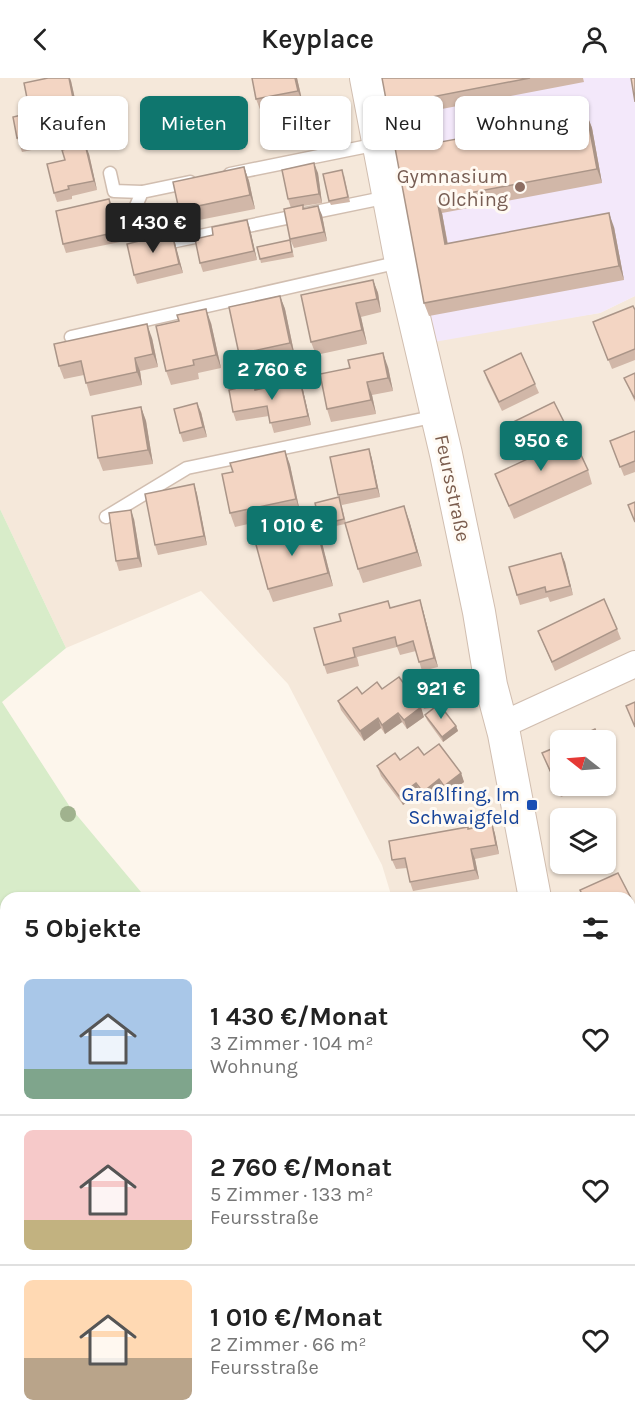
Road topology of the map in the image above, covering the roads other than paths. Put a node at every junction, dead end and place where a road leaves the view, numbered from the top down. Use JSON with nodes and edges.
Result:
{"nodes":[{"id":1,"x":366,"y":78,"type":"edge"},
{"id":2,"x":370,"y":96,"type":"edge"},
{"id":3,"x":363,"y":147,"type":"edge"},
{"id":4,"x":380,"y":150,"type":"edge"},
{"id":5,"x":110,"y":173,"type":"dead end"},
{"id":6,"x":142,"y":192,"type":"junction"},
{"id":7,"x":388,"y":197,"type":"junction"},
{"id":8,"x":133,"y":213,"type":"dead end"},
{"id":9,"x":157,"y":245,"type":"edge"},
{"id":10,"x":401,"y":262,"type":"junction"},
{"id":11,"x":71,"y":337,"type":"dead end"},
{"id":12,"x":438,"y":416,"type":"junction"},
{"id":13,"x":106,"y":517,"type":"dead end"},
{"id":14,"x":635,"y":664,"type":"edge"},
{"id":15,"x":502,"y":725,"type":"junction"},
{"id":16,"x":534,"y":892,"type":"edge"}],
"edges":[{"from":1,"to":2,"type":"street","name":"Feursstraße"},
{"from":3,"to":6,"type":"lane"},
{"from":4,"to":7,"type":"street","name":"Feursstraße"},
{"from":5,"to":6,"type":"lane"},
{"from":6,"to":8,"type":"lane"},
{"from":7,"to":9,"type":"lane"},
{"from":7,"to":10,"type":"street","name":"Feursstraße"},
{"from":10,"to":11,"type":"lane"},
{"from":10,"to":12,"type":"street","name":"Feursstraße"},
{"from":12,"to":13,"type":"lane"},
{"from":12,"to":15,"type":"street","name":"Feursstraße"},
{"from":14,"to":15,"type":"street"},
{"from":15,"to":16,"type":"street","name":"Feursstraße"}]}
